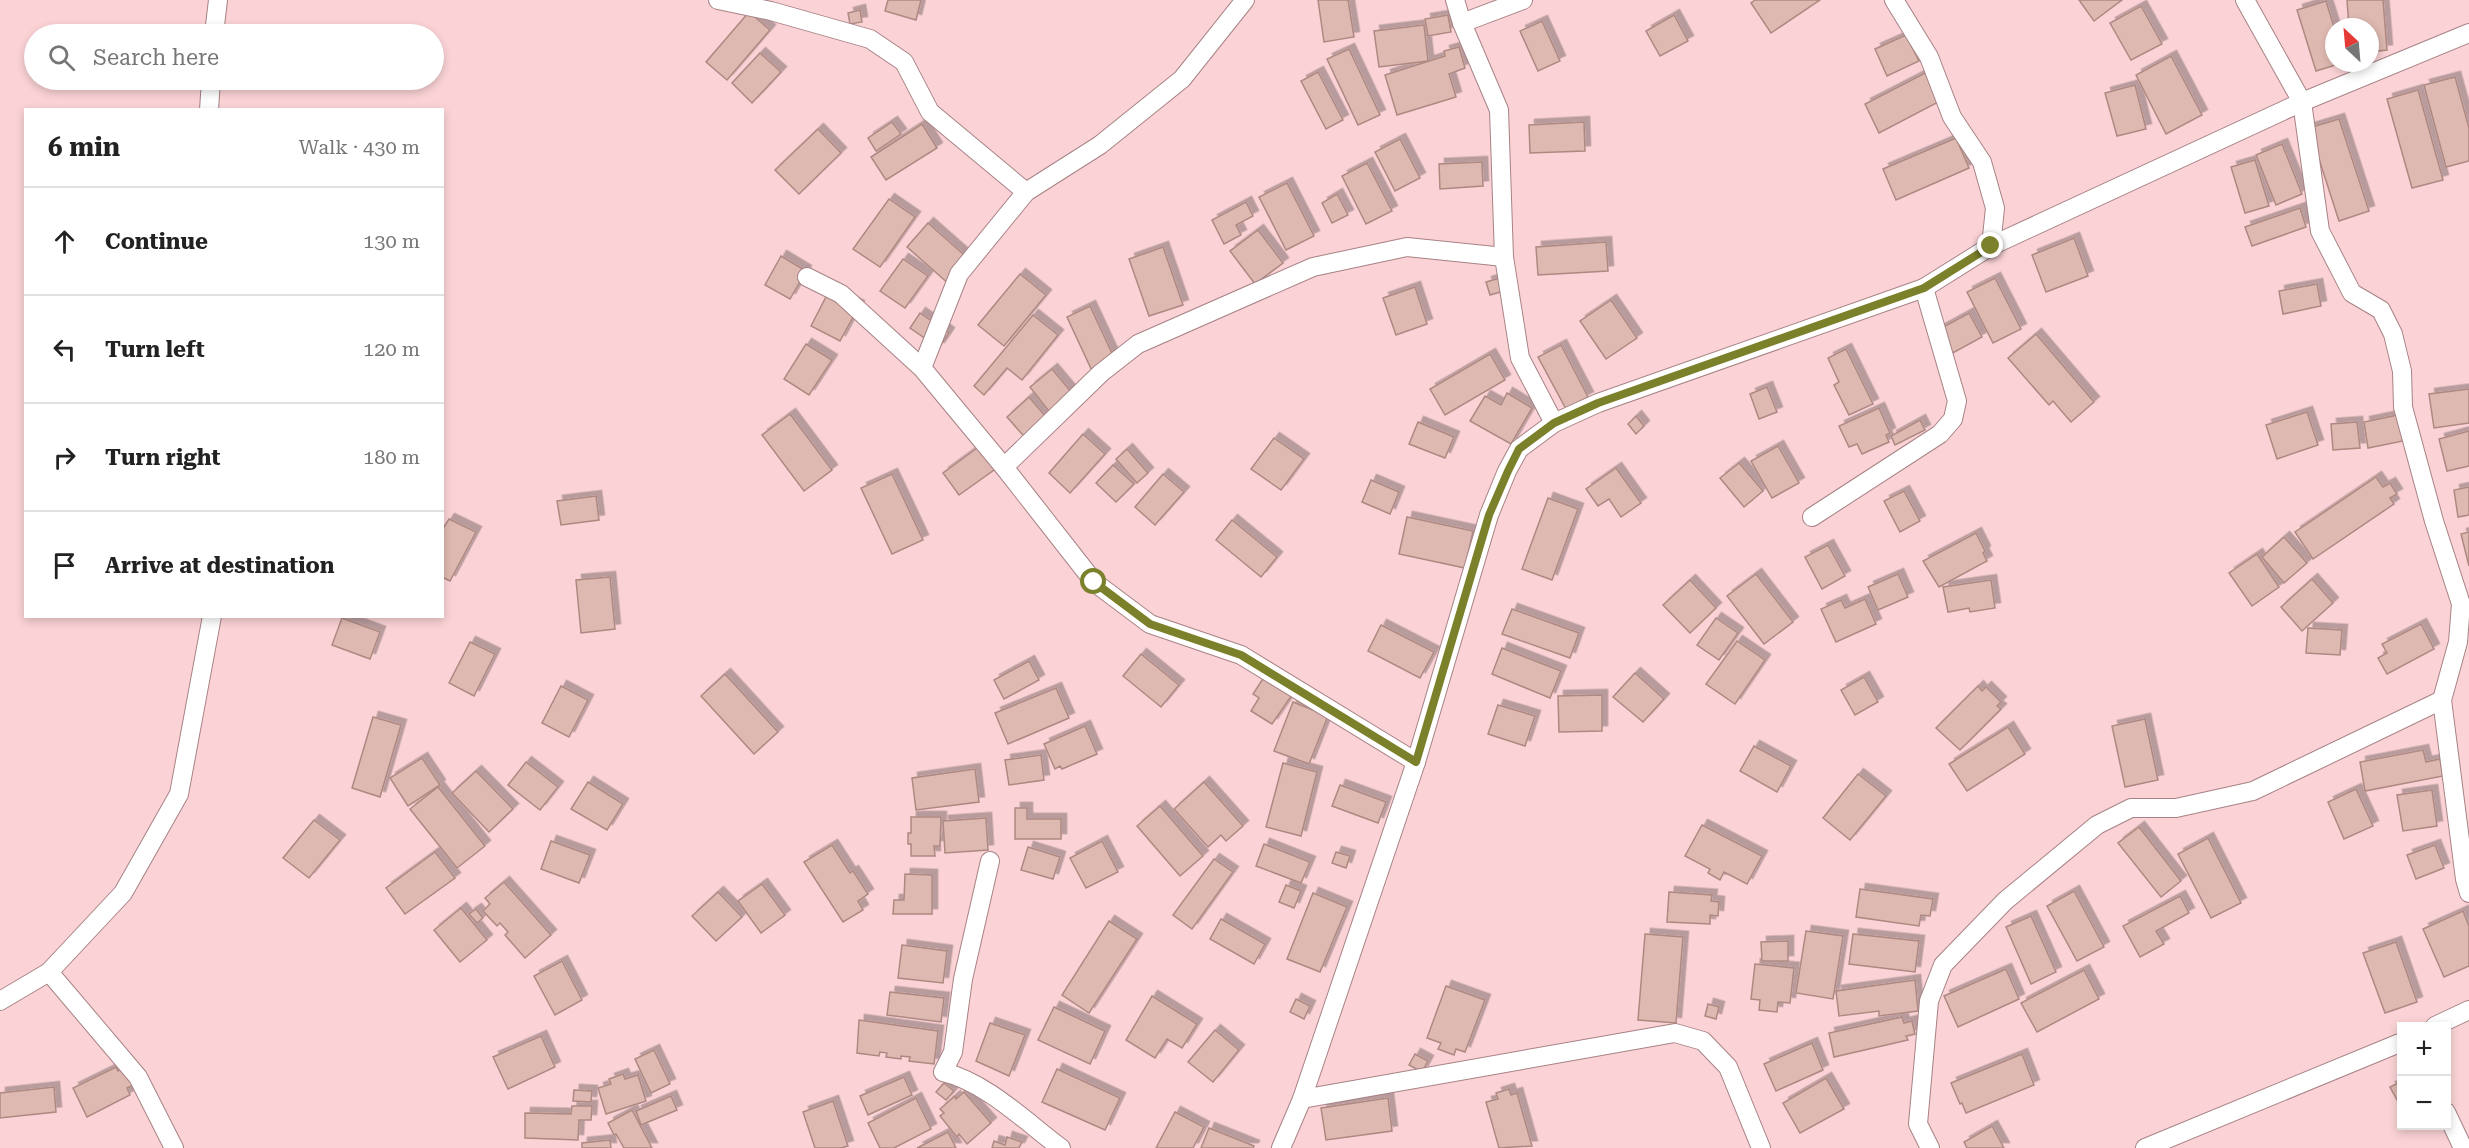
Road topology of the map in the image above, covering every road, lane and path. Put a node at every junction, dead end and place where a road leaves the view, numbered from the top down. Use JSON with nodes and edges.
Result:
{"nodes":[{"id":1,"x":218,"y":0,"type":"edge"},
{"id":2,"x":718,"y":0,"type":"edge"},
{"id":3,"x":1245,"y":0,"type":"edge"},
{"id":4,"x":1455,"y":0,"type":"edge"},
{"id":5,"x":1523,"y":0,"type":"edge"},
{"id":6,"x":1894,"y":0,"type":"edge"},
{"id":7,"x":2245,"y":0,"type":"edge"},
{"id":8,"x":772,"y":5,"type":"edge"},
{"id":9,"x":1462,"y":23,"type":"junction"},
{"id":10,"x":215,"y":24,"type":"edge"},
{"id":11,"x":2469,"y":33,"type":"edge"},
{"id":12,"x":210,"y":90,"type":"edge"},
{"id":13,"x":2302,"y":102,"type":"junction"},
{"id":14,"x":209,"y":108,"type":"edge"},
{"id":15,"x":1026,"y":192,"type":"junction"},
{"id":16,"x":1991,"y":246,"type":"junction"},
{"id":17,"x":1504,"y":257,"type":"junction"},
{"id":18,"x":807,"y":277,"type":"dead end"},
{"id":19,"x":1924,"y":288,"type":"junction"},
{"id":20,"x":922,"y":368,"type":"junction"},
{"id":21,"x":1554,"y":423,"type":"junction"},
{"id":22,"x":1004,"y":467,"type":"junction"},
{"id":23,"x":1812,"y":517,"type":"dead end"},
{"id":24,"x":212,"y":618,"type":"edge"},
{"id":25,"x":2442,"y":700,"type":"junction"},
{"id":26,"x":1416,"y":762,"type":"junction"},
{"id":27,"x":990,"y":861,"type":"dead end"},
{"id":28,"x":2469,"y":893,"type":"edge"},
{"id":29,"x":49,"y":972,"type":"junction"},
{"id":30,"x":0,"y":1001,"type":"edge"},
{"id":31,"x":2469,"y":1010,"type":"edge"},
{"id":32,"x":2444,"y":1022,"type":"edge"},
{"id":33,"x":2397,"y":1044,"type":"edge"},
{"id":34,"x":1302,"y":1098,"type":"junction"},
{"id":35,"x":2451,"y":1123,"type":"edge"},
{"id":36,"x":174,"y":1148,"type":"edge"},
{"id":37,"x":1061,"y":1148,"type":"edge"},
{"id":38,"x":1281,"y":1148,"type":"edge"},
{"id":39,"x":1761,"y":1148,"type":"edge"},
{"id":40,"x":1930,"y":1148,"type":"edge"},
{"id":41,"x":2145,"y":1148,"type":"edge"},
{"id":42,"x":2463,"y":1148,"type":"edge"}],
"edges":[{"from":1,"to":10,"type":"street"},
{"from":2,"to":8,"type":"street"},
{"from":3,"to":15,"type":"street"},
{"from":4,"to":9,"type":"street"},
{"from":5,"to":9,"type":"street"},
{"from":6,"to":16,"type":"street"},
{"from":7,"to":13,"type":"street"},
{"from":8,"to":15,"type":"street"},
{"from":9,"to":17,"type":"street"},
{"from":11,"to":13,"type":"street"},
{"from":12,"to":14,"type":"street"},
{"from":13,"to":16,"type":"street"},
{"from":13,"to":25,"type":"street"},
{"from":15,"to":20,"type":"street"},
{"from":16,"to":19,"type":"street"},
{"from":17,"to":21,"type":"street"},
{"from":17,"to":22,"type":"street"},
{"from":18,"to":20,"type":"street"},
{"from":19,"to":21,"type":"street"},
{"from":19,"to":23,"type":"street"},
{"from":20,"to":22,"type":"street"},
{"from":21,"to":26,"type":"street"},
{"from":22,"to":26,"type":"street"},
{"from":24,"to":29,"type":"street"},
{"from":25,"to":28,"type":"street"},
{"from":25,"to":40,"type":"street"},
{"from":26,"to":34,"type":"street"},
{"from":27,"to":37,"type":"street"},
{"from":29,"to":30,"type":"street"},
{"from":29,"to":36,"type":"street"},
{"from":31,"to":32,"type":"street"},
{"from":33,"to":41,"type":"street"},
{"from":34,"to":38,"type":"street"},
{"from":34,"to":39,"type":"street"},
{"from":35,"to":42,"type":"street"}]}
